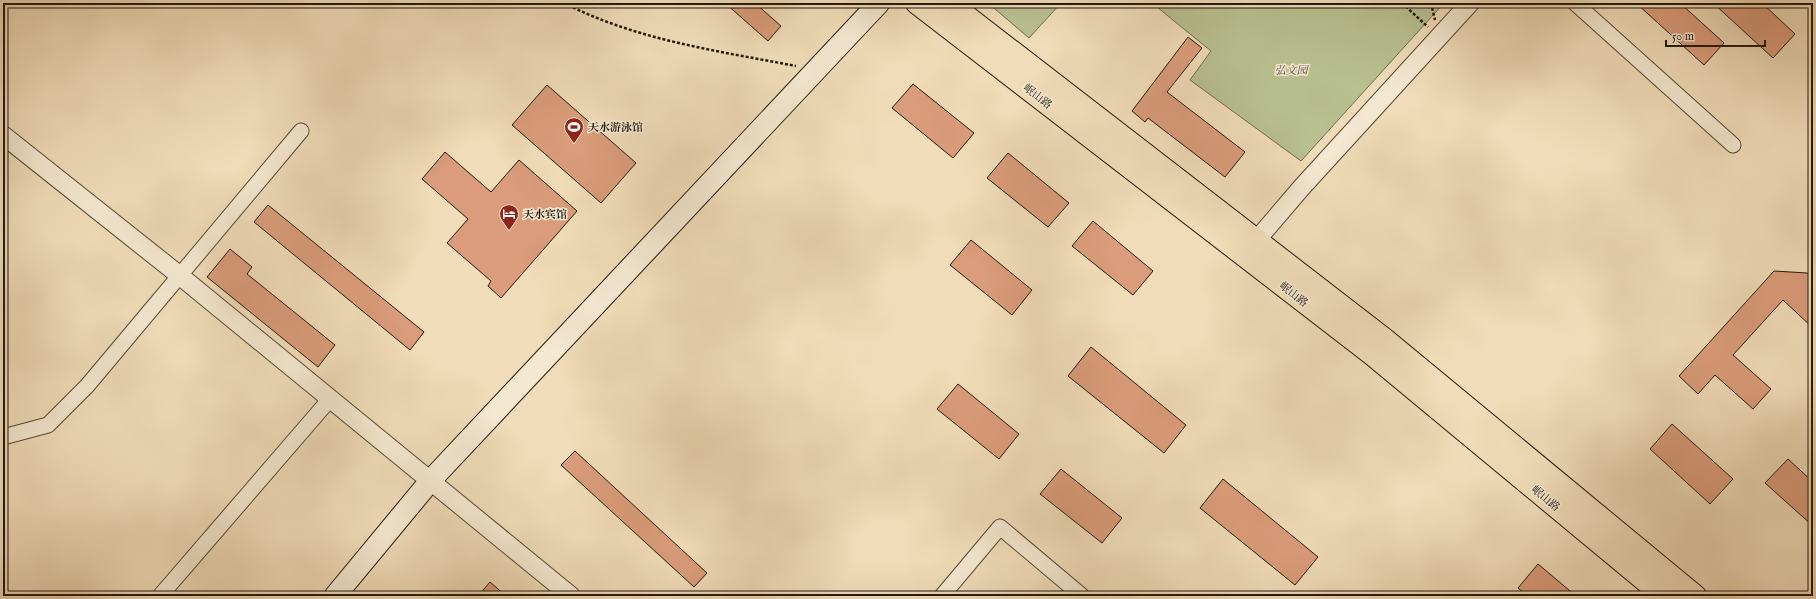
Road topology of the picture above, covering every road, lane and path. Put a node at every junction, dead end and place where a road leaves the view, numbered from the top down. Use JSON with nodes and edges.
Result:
{"nodes":[{"id":1,"x":564,"y":3,"type":"edge"},
{"id":2,"x":880,"y":3,"type":"edge"},
{"id":3,"x":917,"y":3,"type":"edge"},
{"id":4,"x":949,"y":3,"type":"edge"},
{"id":5,"x":1402,"y":3,"type":"edge"},
{"id":6,"x":1470,"y":3,"type":"edge"},
{"id":7,"x":1575,"y":3,"type":"edge"},
{"id":8,"x":1438,"y":37,"type":"junction"},
{"id":9,"x":816,"y":70,"type":"junction"},
{"id":10,"x":301,"y":131,"type":"dead end"},
{"id":11,"x":3,"y":135,"type":"edge"},
{"id":12,"x":1733,"y":145,"type":"dead end"},
{"id":13,"x":1250,"y":248,"type":"junction"},
{"id":14,"x":179,"y":275,"type":"junction"},
{"id":15,"x":330,"y":400,"type":"junction"},
{"id":16,"x":3,"y":437,"type":"edge"},
{"id":17,"x":432,"y":480,"type":"junction"},
{"id":18,"x":160,"y":596,"type":"edge"},
{"id":19,"x":335,"y":596,"type":"edge"},
{"id":20,"x":571,"y":596,"type":"edge"},
{"id":21,"x":942,"y":596,"type":"edge"},
{"id":22,"x":1082,"y":596,"type":"edge"},
{"id":23,"x":1664,"y":596,"type":"edge"},
{"id":24,"x":1695,"y":596,"type":"edge"}],
"edges":[{"from":1,"to":9,"type":"path"},
{"from":2,"to":9,"type":"main road"},
{"from":3,"to":13,"type":"main road","name":"岷山路"},
{"from":4,"to":13,"type":"main road","name":"岷山路"},
{"from":5,"to":8,"type":"path"},
{"from":6,"to":8,"type":"street"},
{"from":7,"to":12,"type":"street"},
{"from":8,"to":13,"type":"street"},
{"from":9,"to":17,"type":"main road"},
{"from":10,"to":14,"type":"street"},
{"from":11,"to":14,"type":"street"},
{"from":13,"to":23,"type":"main road","name":"岷山路"},
{"from":13,"to":24,"type":"main road","name":"岷山路"},
{"from":14,"to":15,"type":"street"},
{"from":14,"to":16,"type":"street"},
{"from":15,"to":17,"type":"street"},
{"from":15,"to":18,"type":"street"},
{"from":17,"to":19,"type":"main road"},
{"from":17,"to":20,"type":"street"},
{"from":21,"to":22,"type":"street"}]}
